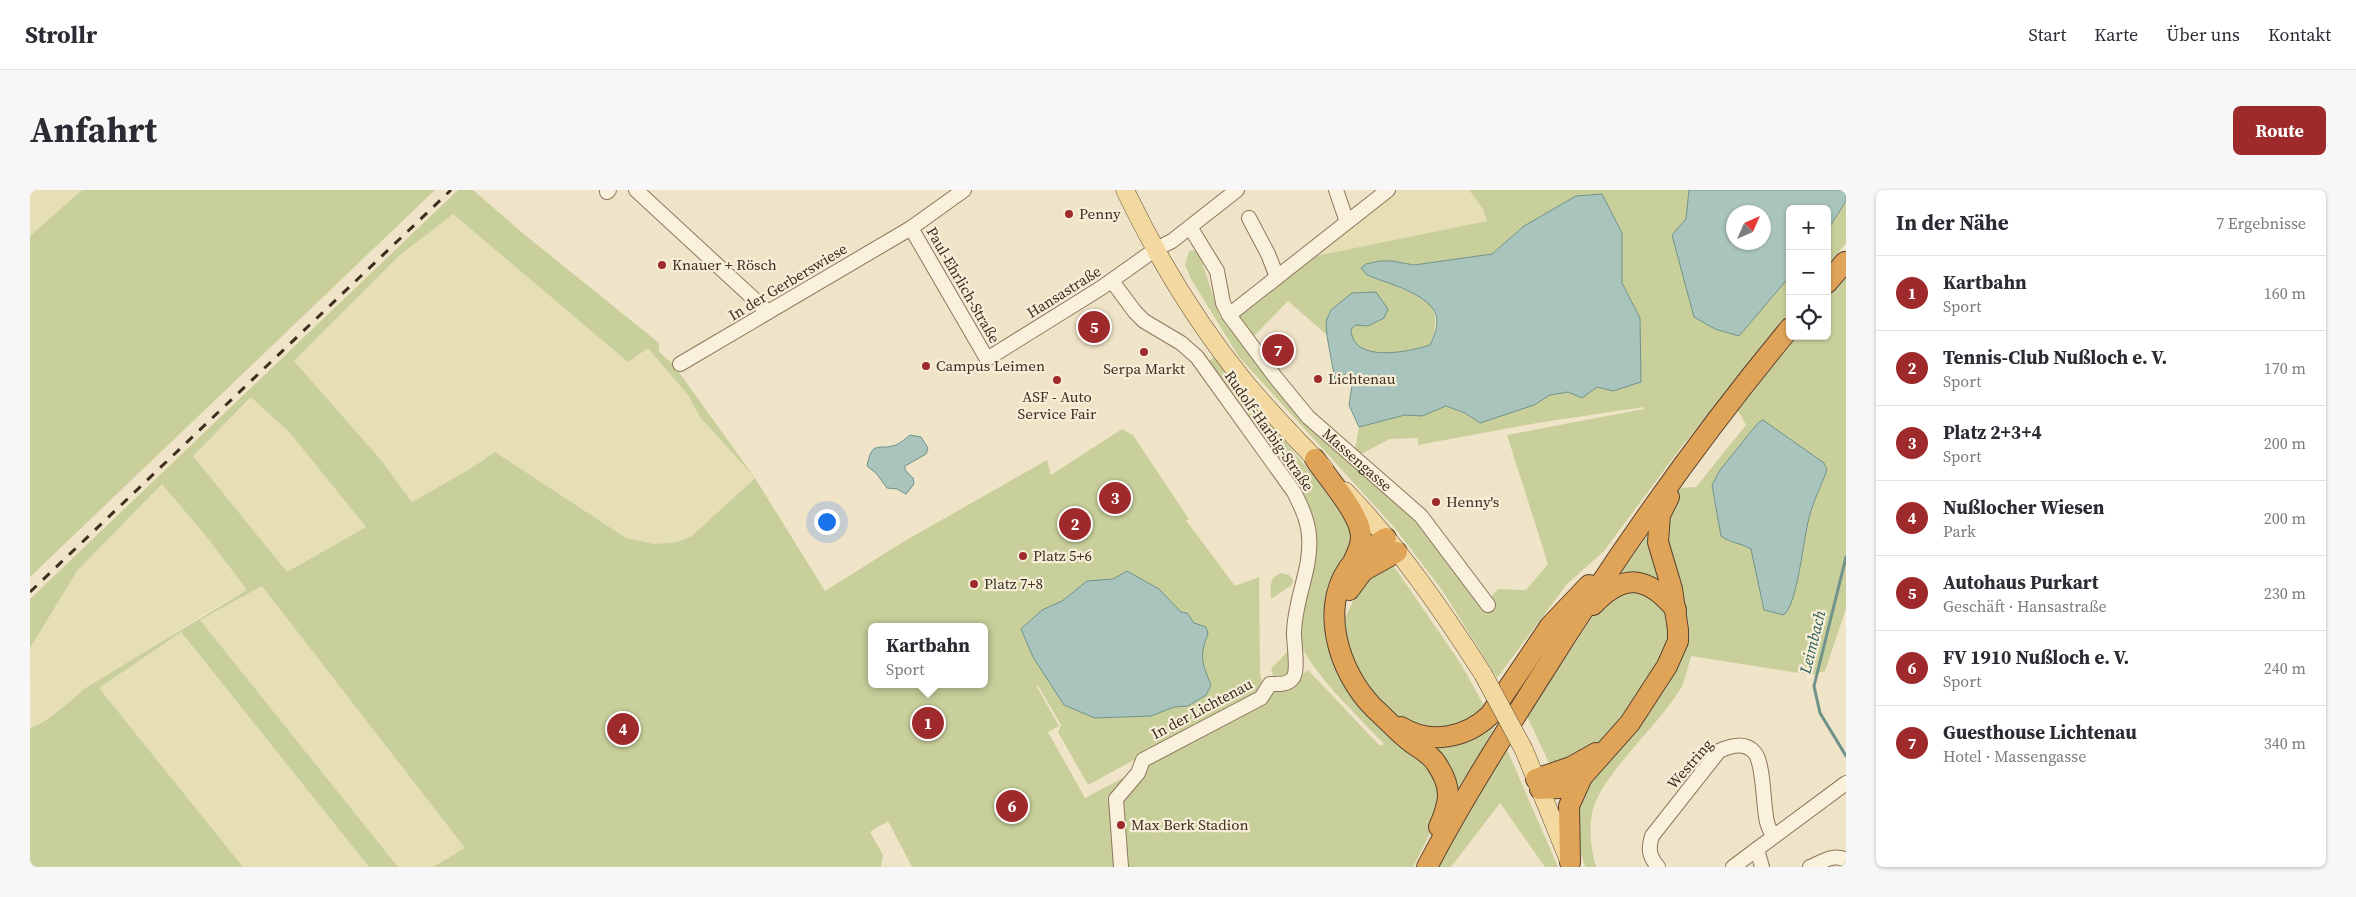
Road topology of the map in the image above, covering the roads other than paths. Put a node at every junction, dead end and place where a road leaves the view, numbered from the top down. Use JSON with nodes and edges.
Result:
{"nodes":[{"id":1,"x":636,"y":190,"type":"edge"},
{"id":2,"x":964,"y":190,"type":"edge"},
{"id":3,"x":1125,"y":190,"type":"edge"},
{"id":4,"x":1237,"y":190,"type":"edge"},
{"id":5,"x":1336,"y":190,"type":"edge"},
{"id":6,"x":1388,"y":190,"type":"edge"},
{"id":7,"x":1248,"y":218,"type":"dead end"},
{"id":8,"x":1347,"y":222,"type":"junction"},
{"id":9,"x":1190,"y":227,"type":"junction"},
{"id":10,"x":912,"y":228,"type":"junction"},
{"id":11,"x":1156,"y":249,"type":"junction"},
{"id":12,"x":1846,"y":261,"type":"edge"},
{"id":13,"x":1277,"y":277,"type":"junction"},
{"id":14,"x":1831,"y":278,"type":"edge"},
{"id":15,"x":1112,"y":281,"type":"junction"},
{"id":16,"x":768,"y":312,"type":"junction"},
{"id":17,"x":1229,"y":315,"type":"junction"},
{"id":18,"x":1786,"y":333,"type":"edge"},
{"id":19,"x":987,"y":359,"type":"joint"},
{"id":20,"x":680,"y":364,"type":"dead end"},
{"id":21,"x":1315,"y":459,"type":"junction"},
{"id":22,"x":1677,"y":474,"type":"junction"},
{"id":23,"x":1391,"y":545,"type":"junction"},
{"id":24,"x":1309,"y":555,"type":"joint"},
{"id":25,"x":1354,"y":560,"type":"junction"},
{"id":26,"x":1614,"y":561,"type":"junction"},
{"id":27,"x":1488,"y":605,"type":"dead end"},
{"id":28,"x":1676,"y":610,"type":"junction"},
{"id":29,"x":1336,"y":614,"type":"junction"},
{"id":30,"x":1569,"y":630,"type":"junction"},
{"id":31,"x":1382,"y":716,"type":"junction"},
{"id":32,"x":1611,"y":744,"type":"junction"},
{"id":33,"x":1582,"y":777,"type":"junction"},
{"id":34,"x":1538,"y":784,"type":"junction"},
{"id":35,"x":1846,"y":784,"type":"edge"},
{"id":36,"x":1773,"y":836,"type":"junction"},
{"id":37,"x":1756,"y":849,"type":"junction"},
{"id":38,"x":1431,"y":859,"type":"edge"},
{"id":39,"x":1846,"y":860,"type":"edge"},
{"id":40,"x":1571,"y":864,"type":"edge"},
{"id":41,"x":1121,"y":867,"type":"edge"},
{"id":42,"x":1658,"y":867,"type":"edge"},
{"id":43,"x":1733,"y":867,"type":"edge"},
{"id":44,"x":1762,"y":867,"type":"edge"},
{"id":45,"x":1810,"y":867,"type":"edge"}],
"edges":[{"from":1,"to":16,"type":"street"},
{"from":2,"to":10,"type":"street","name":"In der Gerberswiese"},
{"from":3,"to":11,"type":"main road"},
{"from":4,"to":9,"type":"street","name":"Hansastraße"},
{"from":5,"to":8,"type":"street"},
{"from":6,"to":8,"type":"street"},
{"from":7,"to":13,"type":"street"},
{"from":8,"to":13,"type":"street"},
{"from":9,"to":11,"type":"street","name":"Hansastraße"},
{"from":9,"to":17,"type":"street","name":"Massengasse"},
{"from":10,"to":16,"type":"street","name":"In der Gerberswiese"},
{"from":10,"to":19,"type":"street","name":"Paul-Ehrlich-Straße"},
{"from":11,"to":15,"type":"street","name":"Hansastraße"},
{"from":11,"to":21,"type":"main road"},
{"from":12,"to":14,"type":"highway"},
{"from":13,"to":17,"type":"street"},
{"from":15,"to":19,"type":"street","name":"Hansastraße"},
{"from":15,"to":24,"type":"street","name":"Rudolf-Harbig-Straße"},
{"from":16,"to":20,"type":"street","name":"In der Gerberswiese"},
{"from":17,"to":27,"type":"street","name":"Massengasse"},
{"from":18,"to":22,"type":"highway"},
{"from":21,"to":23,"type":"main road"},
{"from":21,"to":25,"type":"highway"},
{"from":22,"to":26,"type":"highway"},
{"from":22,"to":28,"type":"highway"},
{"from":23,"to":25,"type":"highway"},
{"from":23,"to":29,"type":"highway"},
{"from":23,"to":34,"type":"main road","bridge":true},
{"from":24,"to":41,"type":"street","name":"In der Lichtenau"},
{"from":25,"to":29,"type":"highway"},
{"from":26,"to":30,"type":"highway"},
{"from":26,"to":31,"type":"highway"},
{"from":28,"to":30,"type":"highway"},
{"from":28,"to":32,"type":"highway"},
{"from":29,"to":31,"type":"highway"},
{"from":30,"to":38,"type":"highway"},
{"from":31,"to":38,"type":"highway"},
{"from":32,"to":33,"type":"highway"},
{"from":32,"to":34,"type":"highway"},
{"from":33,"to":34,"type":"highway"},
{"from":33,"to":40,"type":"highway"},
{"from":34,"to":40,"type":"main road"},
{"from":35,"to":36,"type":"street"},
{"from":36,"to":37,"type":"street"},
{"from":36,"to":42,"type":"street","name":"Westring"},
{"from":37,"to":43,"type":"street"},
{"from":37,"to":44,"type":"street"},
{"from":39,"to":45,"type":"street"}]}
